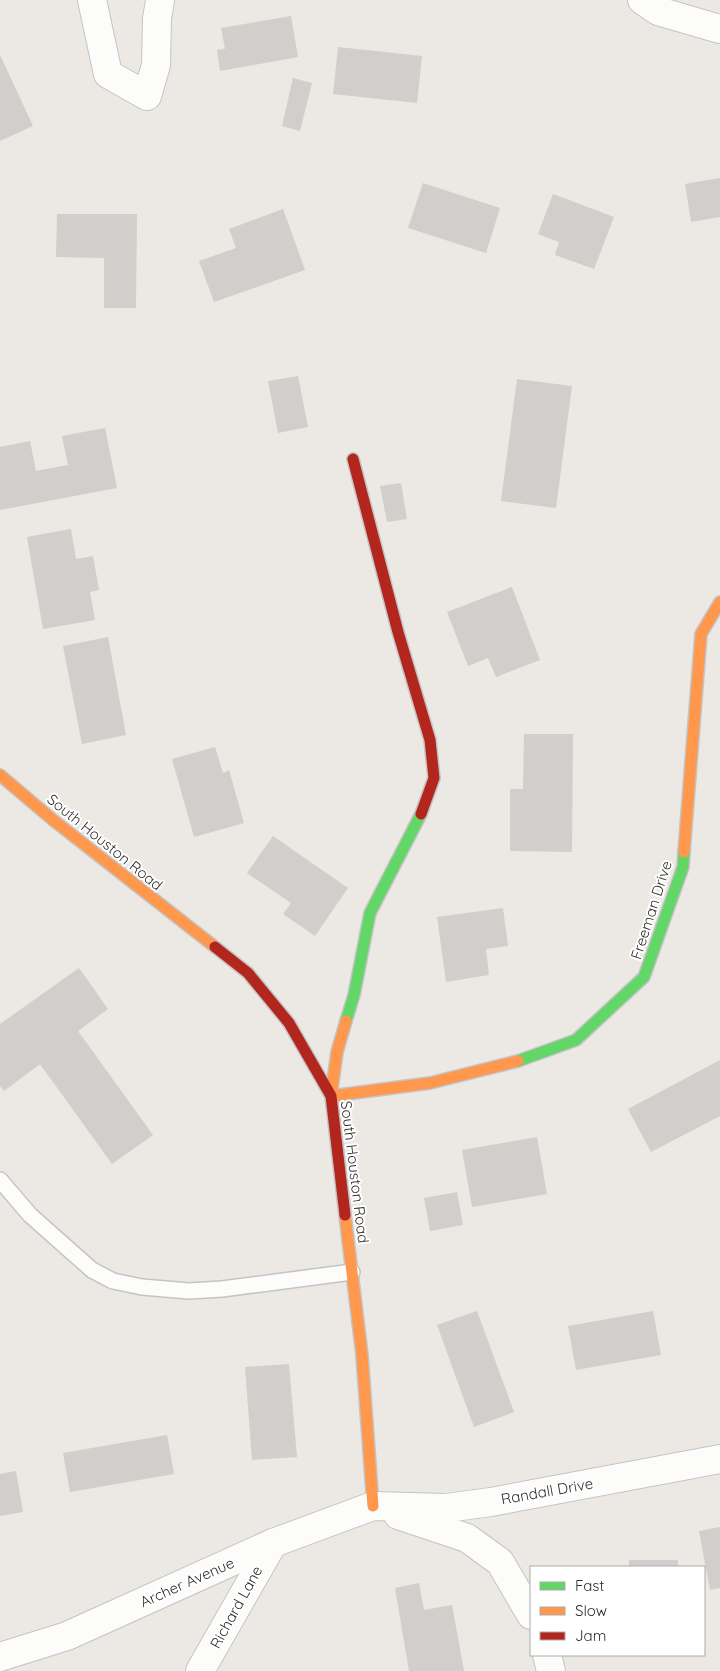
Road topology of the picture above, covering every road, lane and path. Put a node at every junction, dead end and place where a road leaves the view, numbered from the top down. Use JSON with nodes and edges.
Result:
{"nodes":[{"id":1,"x":92,"y":0,"type":"edge"},
{"id":2,"x":160,"y":0,"type":"edge"},
{"id":3,"x":642,"y":0,"type":"edge"},
{"id":4,"x":720,"y":29,"type":"edge"},
{"id":5,"x":353,"y":459,"type":"dead end"},
{"id":6,"x":720,"y":602,"type":"edge"},
{"id":7,"x":0,"y":775,"type":"edge"},
{"id":8,"x":331,"y":1096,"type":"junction"},
{"id":9,"x":0,"y":1180,"type":"edge"},
{"id":10,"x":352,"y":1272,"type":"junction"},
{"id":11,"x":720,"y":1459,"type":"edge"},
{"id":12,"x":373,"y":1506,"type":"junction"},
{"id":13,"x":273,"y":1543,"type":"junction"},
{"id":14,"x":530,"y":1613,"type":"edge"},
{"id":15,"x":547,"y":1656,"type":"edge"},
{"id":16,"x":0,"y":1657,"type":"edge"},
{"id":17,"x":200,"y":1671,"type":"edge"},
{"id":18,"x":551,"y":1671,"type":"edge"}],
"edges":[{"from":1,"to":2,"type":"street"},
{"from":3,"to":4,"type":"street"},
{"from":5,"to":8,"type":"street"},
{"from":6,"to":8,"type":"street","name":"Freeman Drive"},
{"from":7,"to":8,"type":"street","name":"South Houston Road"},
{"from":8,"to":10,"type":"street","name":"South Houston Road"},
{"from":9,"to":10,"type":"lane"},
{"from":10,"to":12,"type":"street","name":"South Houston Road"},
{"from":11,"to":12,"type":"street","name":"Randall Drive"},
{"from":12,"to":13,"type":"street","name":"Archer Avenue"},
{"from":12,"to":14,"type":"street"},
{"from":13,"to":16,"type":"street","name":"Archer Avenue"},
{"from":13,"to":17,"type":"street","name":"Richard Lane"},
{"from":15,"to":18,"type":"street"}]}
